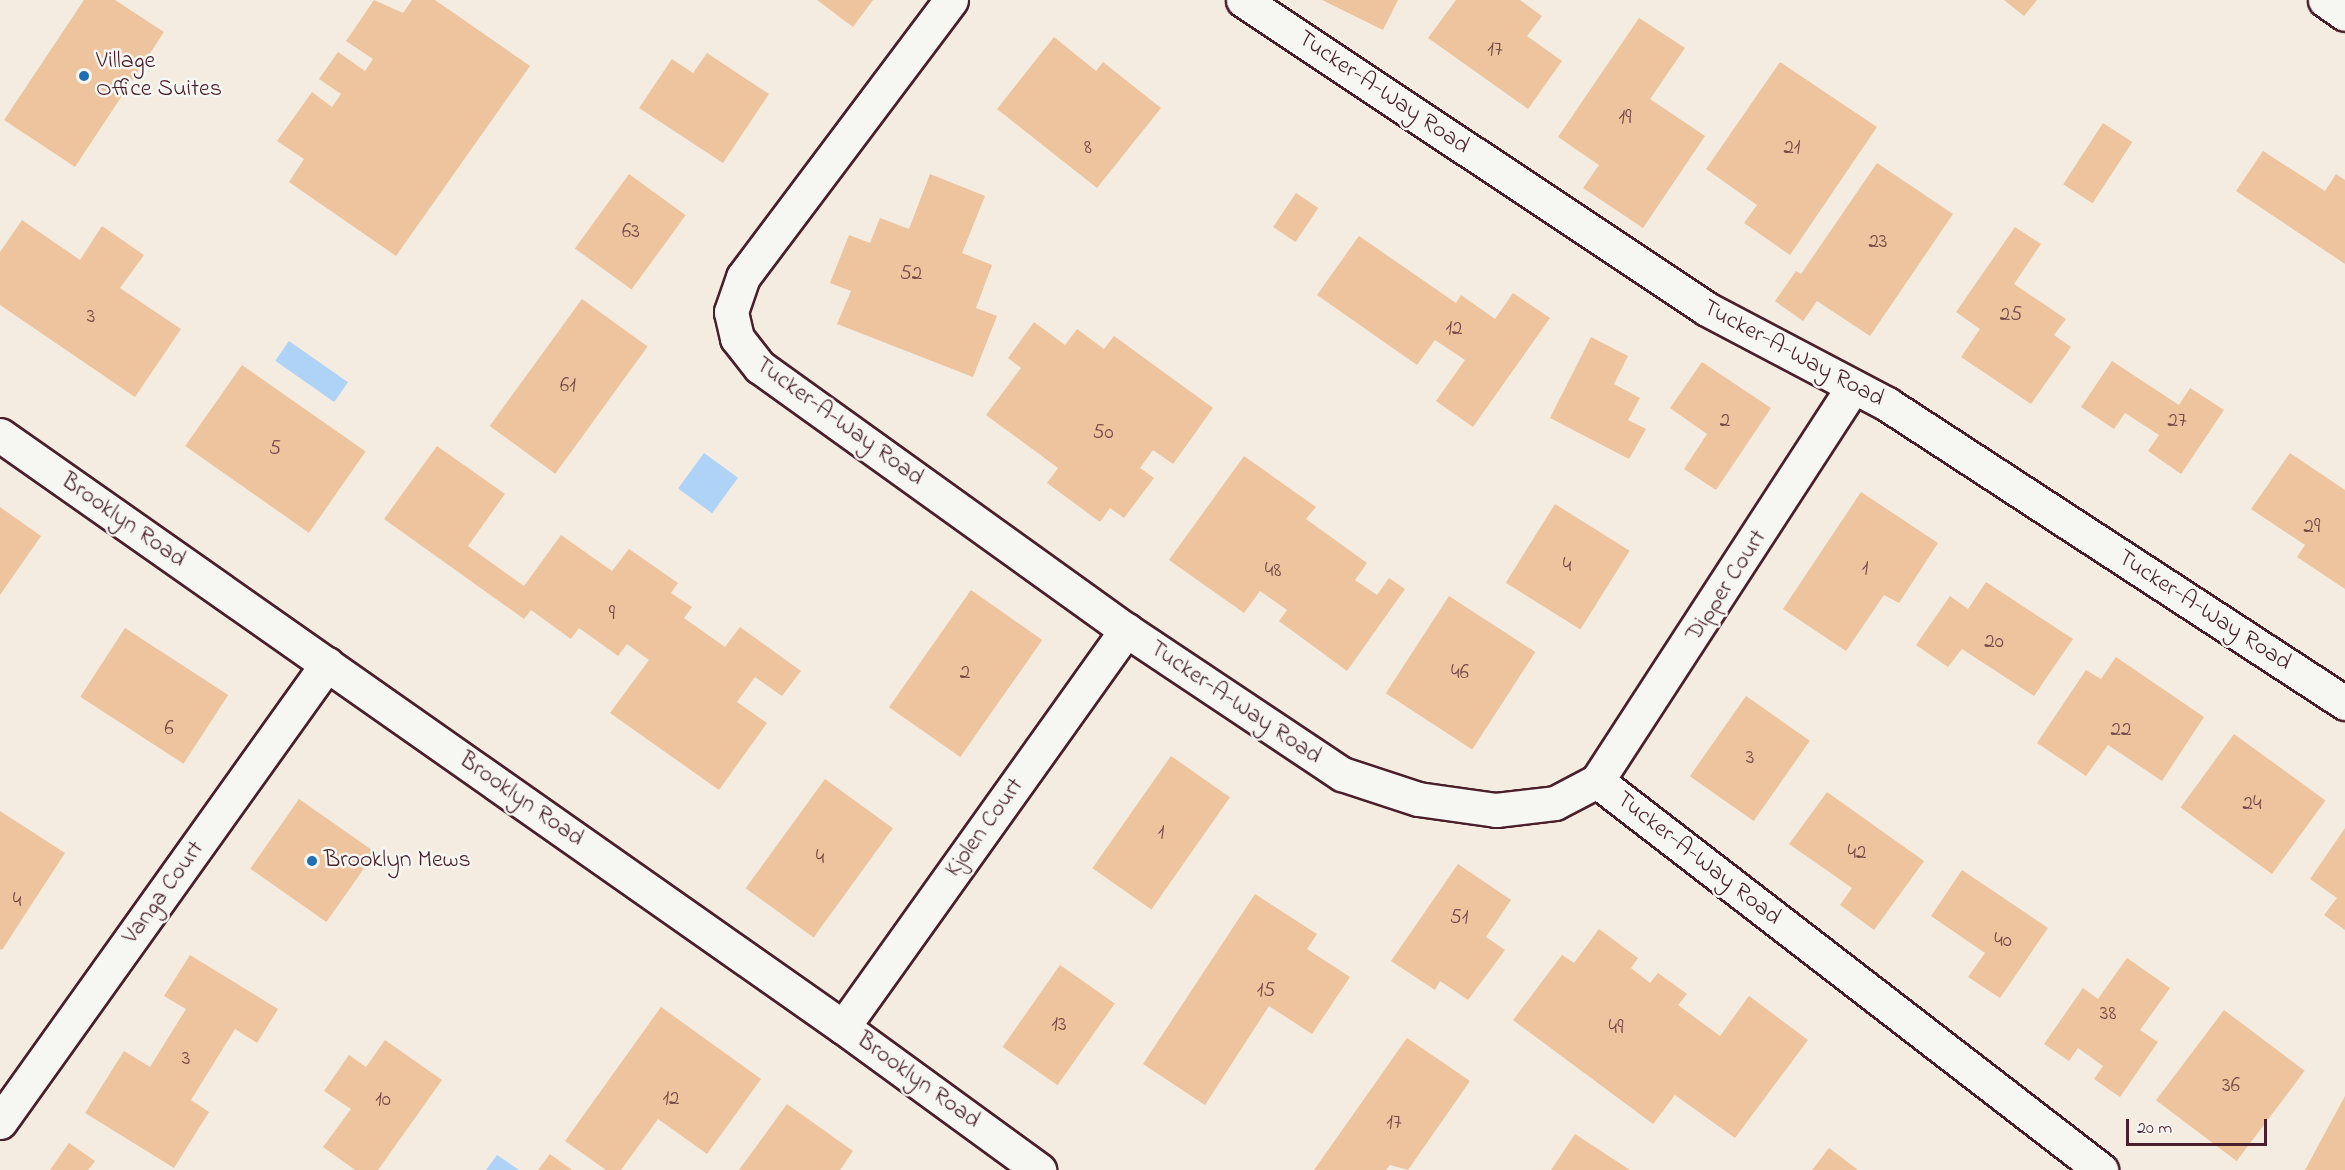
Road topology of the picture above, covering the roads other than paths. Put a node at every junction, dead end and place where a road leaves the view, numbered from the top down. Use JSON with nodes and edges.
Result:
{"nodes":[{"id":1,"x":951,"y":0,"type":"edge"},
{"id":2,"x":1243,"y":0,"type":"edge"},
{"id":3,"x":2325,"y":0,"type":"edge"},
{"id":4,"x":2345,"y":14,"type":"edge"},
{"id":5,"x":1853,"y":387,"type":"junction"},
{"id":6,"x":0,"y":435,"type":"edge"},
{"id":7,"x":1126,"y":630,"type":"junction"},
{"id":8,"x":327,"y":664,"type":"junction"},
{"id":9,"x":2345,"y":703,"type":"edge"},
{"id":10,"x":1597,"y":782,"type":"junction"},
{"id":11,"x":843,"y":1027,"type":"junction"},
{"id":12,"x":0,"y":1122,"type":"edge"},
{"id":13,"x":1039,"y":1170,"type":"edge"},
{"id":14,"x":2101,"y":1170,"type":"edge"}],
"edges":[{"from":1,"to":7,"type":"street","name":"Tucker-A-Way Road"},
{"from":2,"to":5,"type":"street","name":"Tucker-A-Way Road"},
{"from":3,"to":4,"type":"street"},
{"from":5,"to":9,"type":"street","name":"Tucker-A-Way Road"},
{"from":5,"to":10,"type":"street","name":"Dipper Court"},
{"from":6,"to":8,"type":"street","name":"Brooklyn Road"},
{"from":7,"to":10,"type":"street","name":"Tucker-A-Way Road"},
{"from":7,"to":11,"type":"street","name":"Kjolen Court"},
{"from":8,"to":11,"type":"street","name":"Brooklyn Road"},
{"from":8,"to":12,"type":"street","name":"Vanga Court"},
{"from":10,"to":14,"type":"street","name":"Tucker-A-Way Road"},
{"from":11,"to":13,"type":"street","name":"Brooklyn Road"}]}
